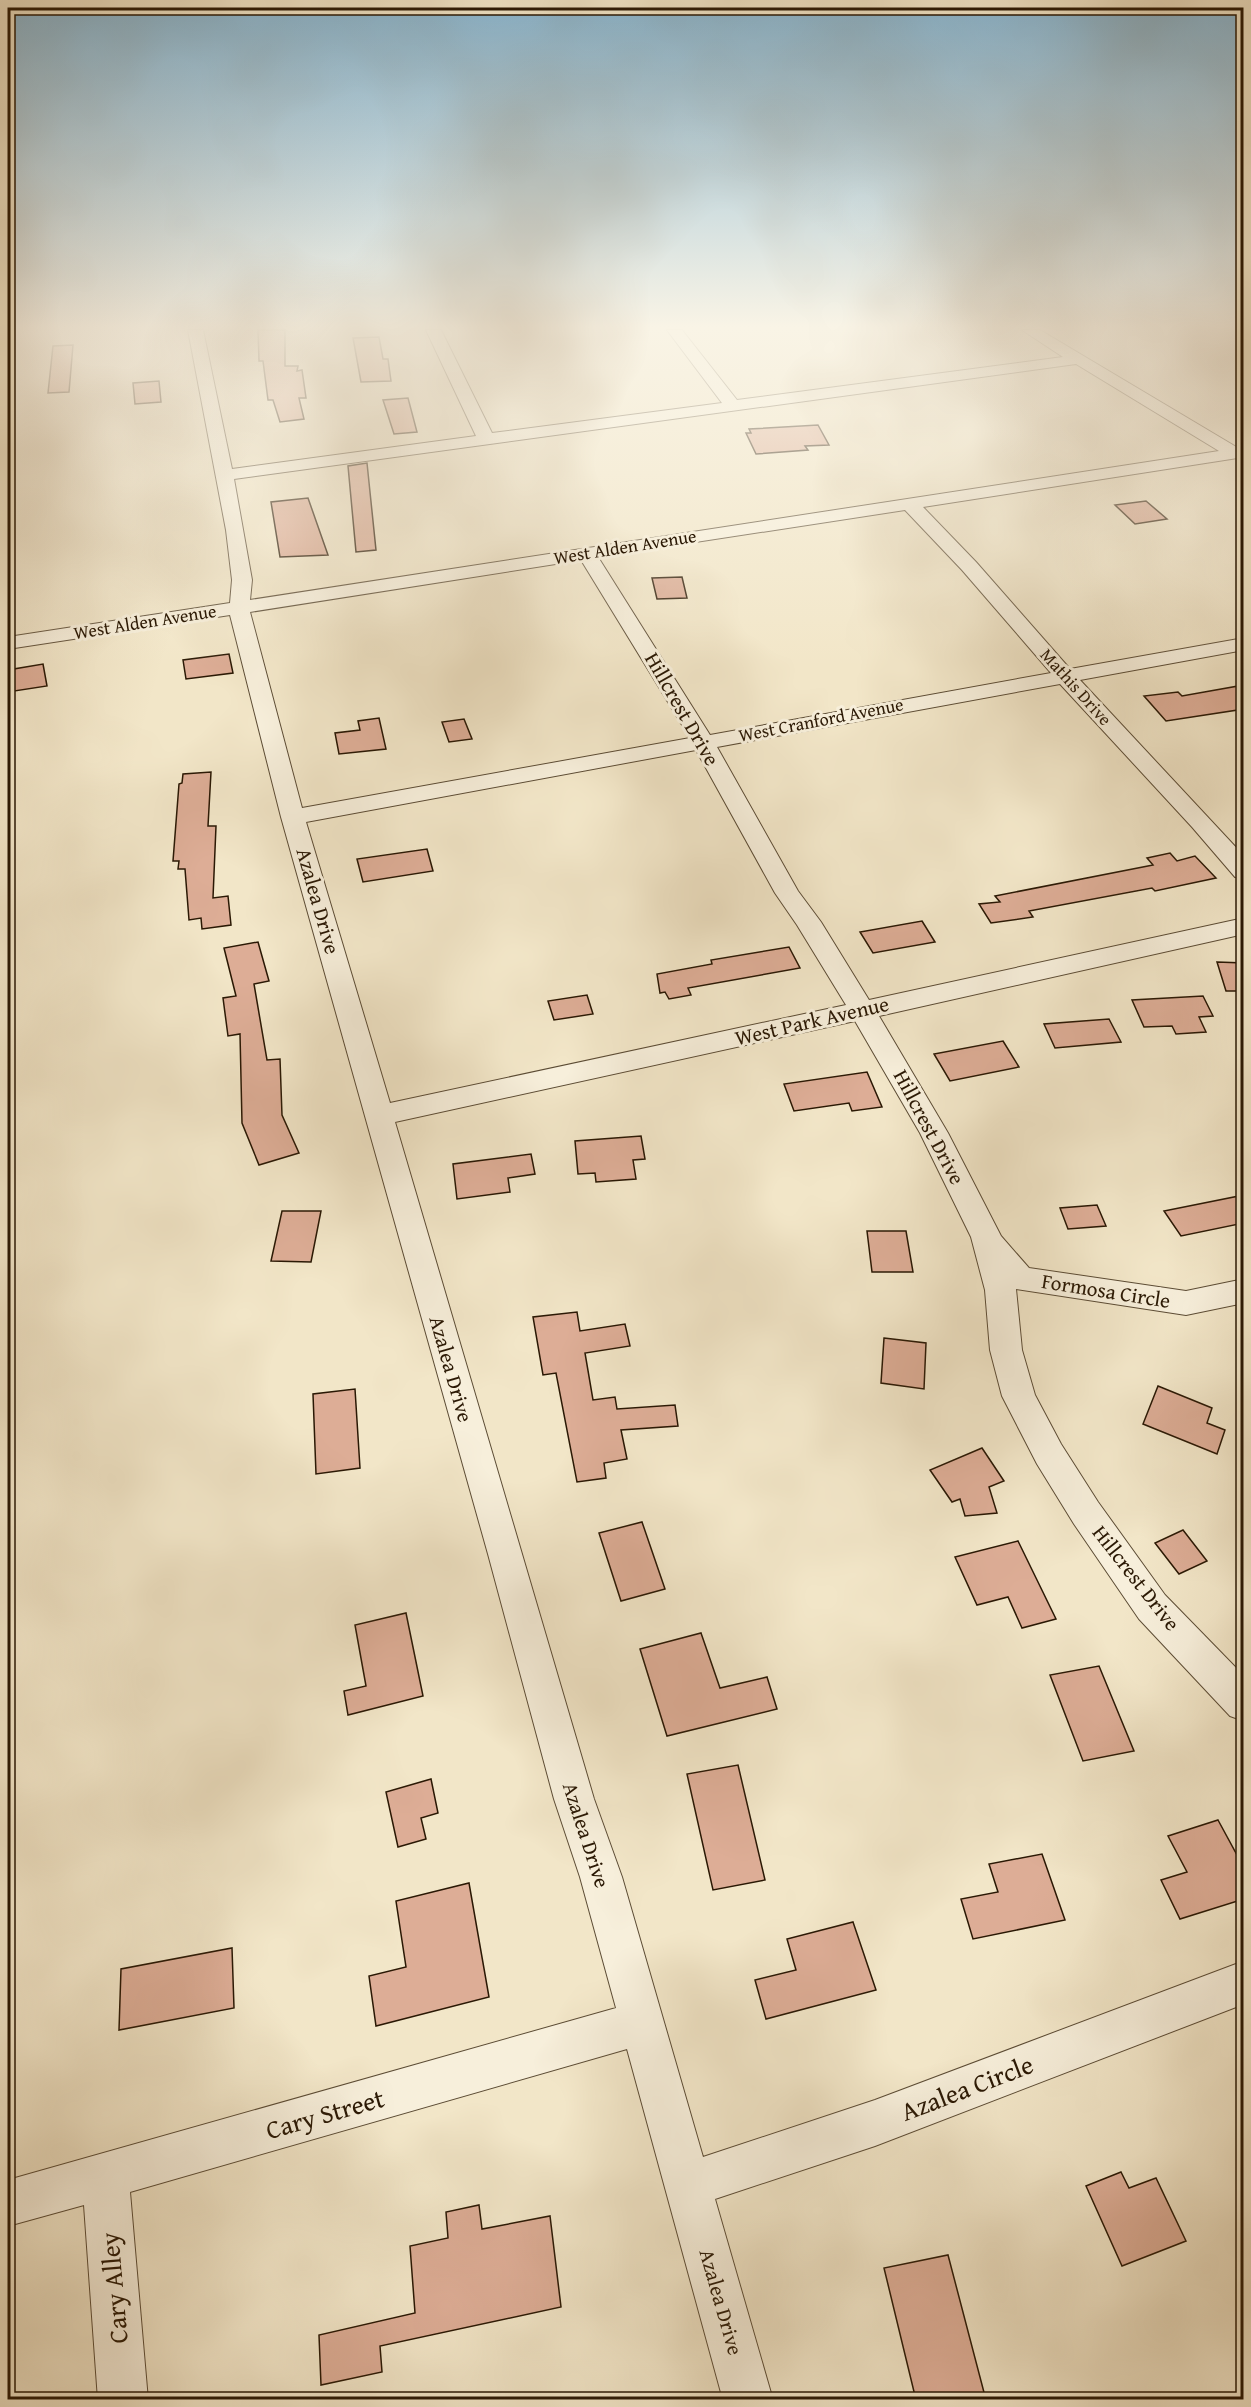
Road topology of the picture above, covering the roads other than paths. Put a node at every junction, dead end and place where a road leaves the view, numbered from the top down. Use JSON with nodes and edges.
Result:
{"nodes":[{"id":1,"x":217,"y":442,"type":"edge"},
{"id":2,"x":462,"y":442,"type":"edge"},
{"id":3,"x":1221,"y":442,"type":"edge"},
{"id":4,"x":1239,"y":453,"type":"edge"},
{"id":5,"x":223,"y":475,"type":"junction"},
{"id":6,"x":909,"y":503,"type":"junction"},
{"id":7,"x":586,"y":554,"type":"junction"},
{"id":8,"x":239,"y":608,"type":"junction"},
{"id":9,"x":8,"y":643,"type":"edge"},
{"id":10,"x":1244,"y":644,"type":"edge"},
{"id":11,"x":1065,"y":676,"type":"junction"},
{"id":12,"x":703,"y":742,"type":"junction"},
{"id":13,"x":293,"y":817,"type":"junction"},
{"id":14,"x":1244,"y":872,"type":"edge"},
{"id":15,"x":1244,"y":926,"type":"edge"},
{"id":16,"x":861,"y":1009,"type":"junction"},
{"id":17,"x":380,"y":1115,"type":"junction"},
{"id":18,"x":986,"y":1237,"type":"junction"},
{"id":19,"x":1244,"y":1291,"type":"edge"},
{"id":20,"x":1244,"y":1703,"type":"edge"},
{"id":21,"x":1244,"y":1982,"type":"edge"},
{"id":22,"x":642,"y":2024,"type":"junction"},
{"id":23,"x":105,"y":2176,"type":"junction"},
{"id":24,"x":687,"y":2185,"type":"junction"},
{"id":25,"x":8,"y":2203,"type":"edge"},
{"id":26,"x":123,"y":2400,"type":"edge"},
{"id":27,"x":748,"y":2400,"type":"edge"}],
"edges":[{"from":1,"to":5,"type":"street","name":"Azalea Drive"},
{"from":2,"to":5,"type":"street"},
{"from":3,"to":4,"type":"street"},
{"from":4,"to":6,"type":"street","name":"West Alden Avenue"},
{"from":5,"to":8,"type":"street","name":"Azalea Drive"},
{"from":6,"to":7,"type":"street","name":"West Alden Avenue"},
{"from":6,"to":11,"type":"street","name":"Mathis Drive"},
{"from":7,"to":8,"type":"street","name":"West Alden Avenue"},
{"from":7,"to":12,"type":"street","name":"Hillcrest Drive"},
{"from":8,"to":9,"type":"street","name":"West Alden Avenue"},
{"from":8,"to":13,"type":"street","name":"Azalea Drive"},
{"from":10,"to":11,"type":"street","name":"West Cranford Avenue"},
{"from":11,"to":12,"type":"street","name":"West Cranford Avenue"},
{"from":11,"to":14,"type":"street","name":"Mathis Drive"},
{"from":12,"to":13,"type":"street","name":"West Cranford Avenue"},
{"from":12,"to":16,"type":"street","name":"Hillcrest Drive"},
{"from":13,"to":17,"type":"street","name":"Azalea Drive"},
{"from":15,"to":16,"type":"street","name":"West Park Avenue"},
{"from":16,"to":17,"type":"street","name":"West Park Avenue"},
{"from":16,"to":18,"type":"street","name":"Hillcrest Drive"},
{"from":17,"to":22,"type":"street","name":"Azalea Drive"},
{"from":18,"to":19,"type":"street","name":"Formosa Circle"},
{"from":18,"to":20,"type":"street","name":"Hillcrest Drive"},
{"from":21,"to":24,"type":"street","name":"Azalea Circle"},
{"from":22,"to":23,"type":"street","name":"Cary Street"},
{"from":22,"to":24,"type":"street","name":"Azalea Drive"},
{"from":23,"to":25,"type":"street","name":"Cary Street"},
{"from":23,"to":26,"type":"street","name":"Cary Alley"},
{"from":24,"to":27,"type":"street","name":"Azalea Drive"}]}
